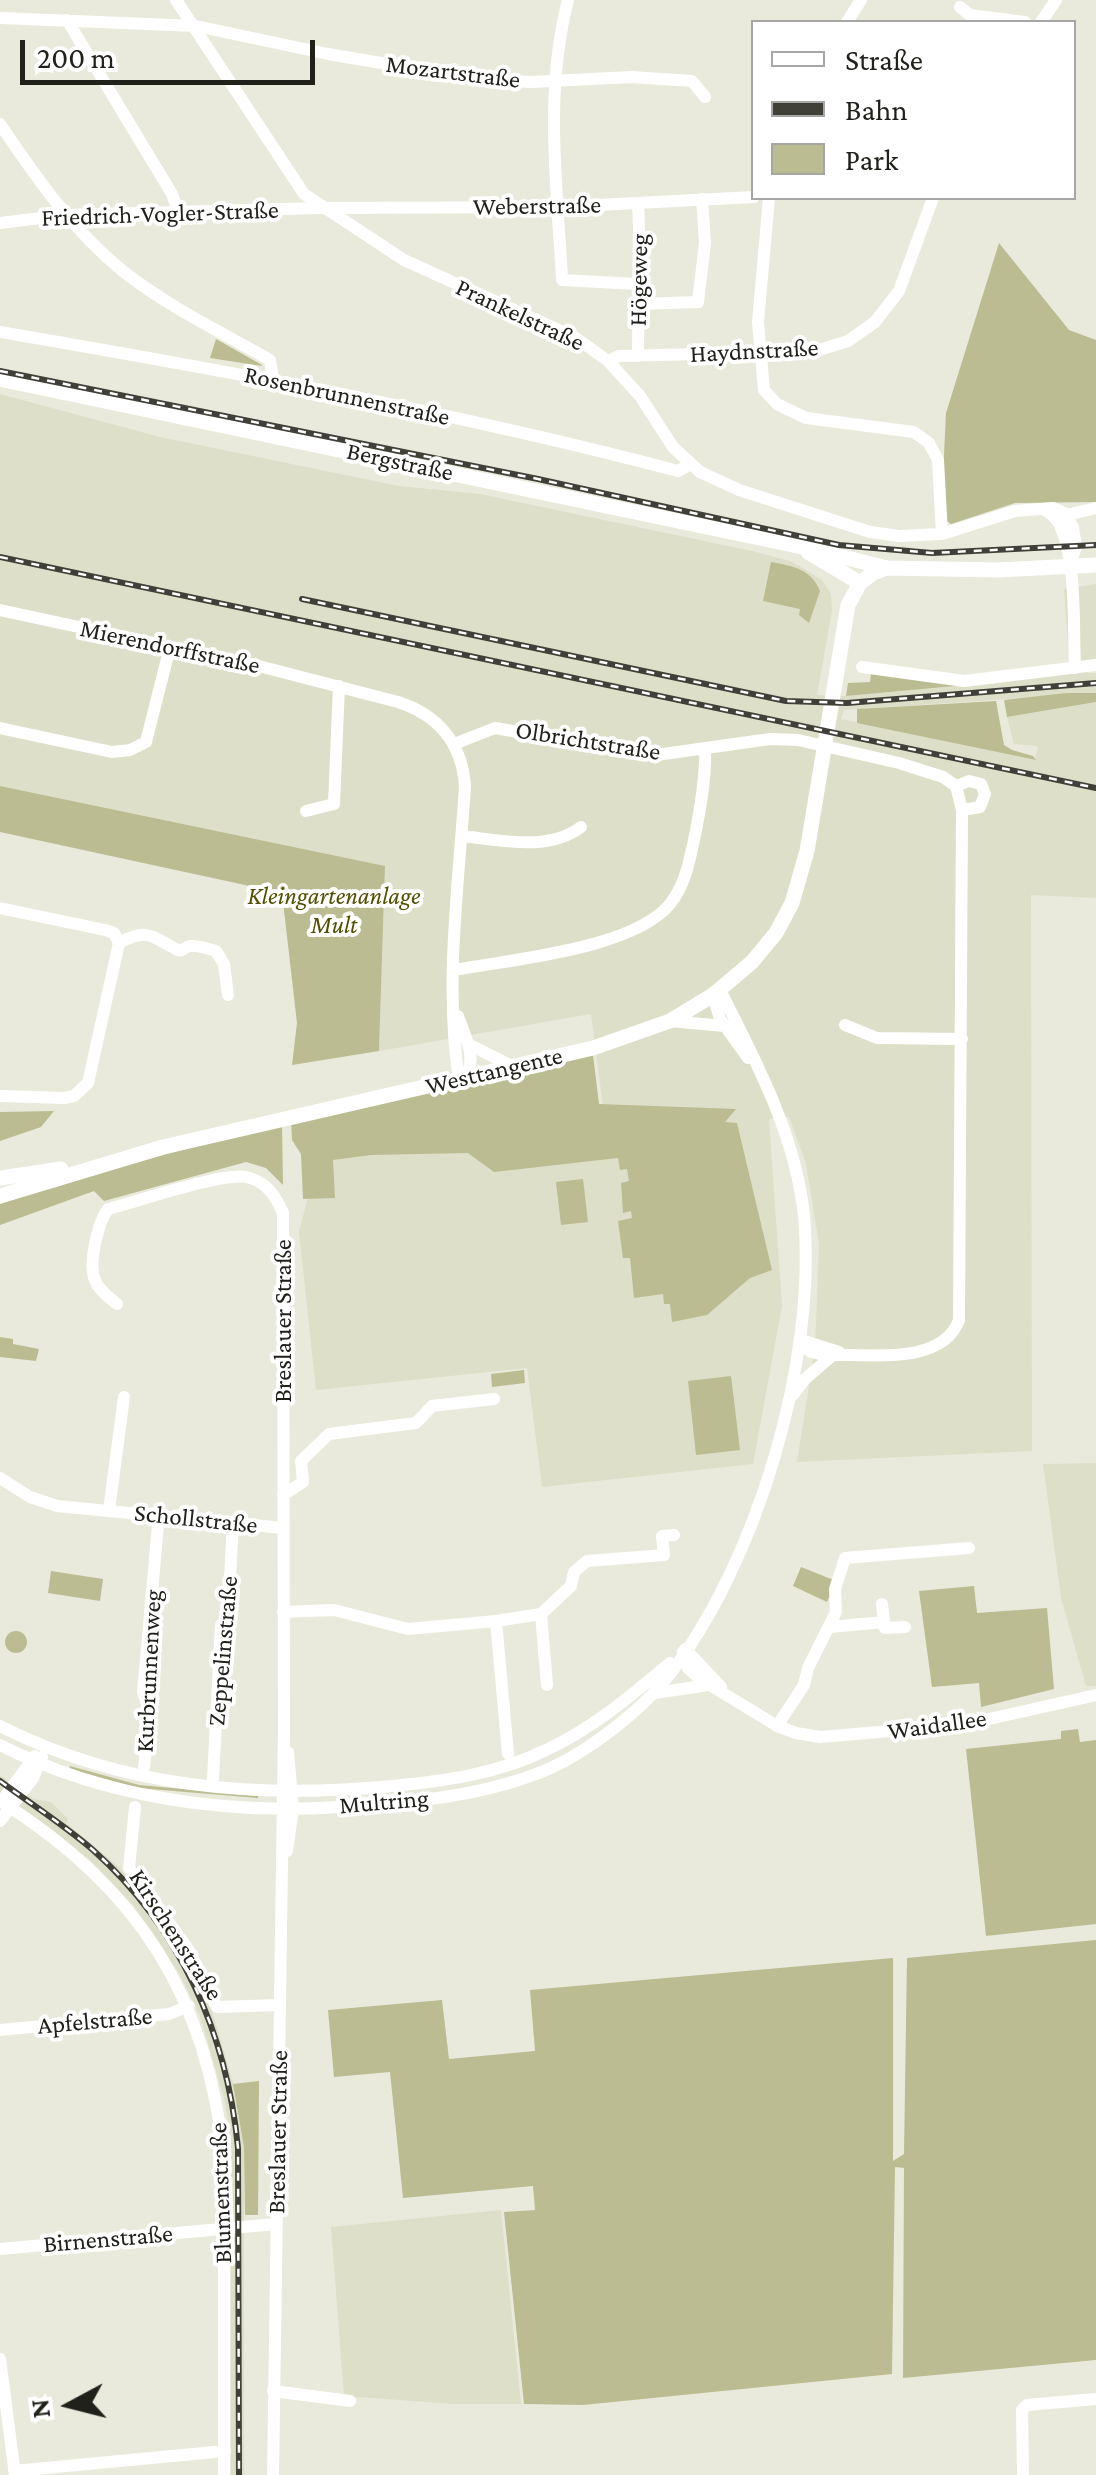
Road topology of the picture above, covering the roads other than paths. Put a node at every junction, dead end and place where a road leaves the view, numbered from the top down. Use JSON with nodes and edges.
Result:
{"nodes":[{"id":1,"x":176,"y":0,"type":"edge"},
{"id":2,"x":568,"y":0,"type":"edge"},
{"id":3,"x":960,"y":7,"type":"dead end"},
{"id":4,"x":0,"y":18,"type":"edge"},
{"id":5,"x":67,"y":20,"type":"junction"},
{"id":6,"x":1009,"y":20,"type":"edge"},
{"id":7,"x":196,"y":26,"type":"junction"},
{"id":8,"x":554,"y":81,"type":"junction"},
{"id":9,"x":704,"y":96,"type":"dead end"},
{"id":10,"x":0,"y":124,"type":"edge"},
{"id":11,"x":751,"y":198,"type":"edge"},
{"id":12,"x":702,"y":199,"type":"junction"},
{"id":13,"x":768,"y":200,"type":"edge"},
{"id":14,"x":932,"y":200,"type":"edge"},
{"id":15,"x":638,"y":204,"type":"junction"},
{"id":16,"x":558,"y":207,"type":"junction"},
{"id":17,"x":321,"y":208,"type":"junction"},
{"id":18,"x":178,"y":211,"type":"junction"},
{"id":19,"x":65,"y":215,"type":"junction"},
{"id":20,"x":0,"y":222,"type":"edge"},
{"id":21,"x":637,"y":284,"type":"junction"},
{"id":22,"x":638,"y":304,"type":"junction"},
{"id":23,"x":0,"y":332,"type":"edge"},
{"id":24,"x":759,"y":353,"type":"junction"},
{"id":25,"x":638,"y":356,"type":"junction"},
{"id":26,"x":608,"y":361,"type":"junction"},
{"id":27,"x":0,"y":380,"type":"edge"},
{"id":28,"x":273,"y":380,"type":"junction"},
{"id":29,"x":689,"y":465,"type":"junction"},
{"id":30,"x":1096,"y":508,"type":"edge"},
{"id":31,"x":1060,"y":516,"type":"junction"},
{"id":32,"x":942,"y":534,"type":"junction"},
{"id":33,"x":832,"y":561,"type":"junction"},
{"id":34,"x":1096,"y":565,"type":"edge"},
{"id":35,"x":1069,"y":567,"type":"junction"},
{"id":36,"x":887,"y":568,"type":"junction"},
{"id":37,"x":860,"y":583,"type":"junction"},
{"id":38,"x":848,"y":605,"type":"junction"},
{"id":39,"x":0,"y":610,"type":"edge"},
{"id":40,"x":170,"y":646,"type":"junction"},
{"id":41,"x":1096,"y":665,"type":"edge"},
{"id":42,"x":862,"y":666,"type":"dead end"},
{"id":43,"x":1076,"y":668,"type":"junction"},
{"id":44,"x":338,"y":686,"type":"junction"},
{"id":45,"x":0,"y":728,"type":"edge"},
{"id":46,"x":454,"y":744,"type":"junction"},
{"id":47,"x":705,"y":749,"type":"junction"},
{"id":48,"x":956,"y":786,"type":"junction"},
{"id":49,"x":962,"y":810,"type":"junction"},
{"id":50,"x":306,"y":811,"type":"dead end"},
{"id":51,"x":581,"y":826,"type":"dead end"},
{"id":52,"x":462,"y":836,"type":"junction"},
{"id":53,"x":0,"y":908,"type":"edge"},
{"id":54,"x":120,"y":942,"type":"junction"},
{"id":55,"x":455,"y":970,"type":"junction"},
{"id":56,"x":717,"y":993,"type":"junction"},
{"id":57,"x":228,"y":995,"type":"dead end"},
{"id":58,"x":455,"y":1010,"type":"junction"},
{"id":59,"x":670,"y":1020,"type":"junction"},
{"id":60,"x":845,"y":1025,"type":"dead end"},
{"id":61,"x":724,"y":1026,"type":"junction"},
{"id":62,"x":962,"y":1038,"type":"junction"},
{"id":63,"x":468,"y":1044,"type":"junction"},
{"id":64,"x":516,"y":1068,"type":"junction"},
{"id":65,"x":759,"y":1073,"type":"junction"},
{"id":66,"x":462,"y":1079,"type":"junction"},
{"id":67,"x":0,"y":1096,"type":"edge"},
{"id":68,"x":110,"y":1161,"type":"junction"},
{"id":69,"x":0,"y":1178,"type":"edge"},
{"id":70,"x":0,"y":1198,"type":"edge"},
{"id":71,"x":118,"y":1304,"type":"dead end"},
{"id":72,"x":800,"y":1341,"type":"junction"},
{"id":73,"x":837,"y":1354,"type":"junction"},
{"id":74,"x":124,"y":1397,"type":"dead end"},
{"id":75,"x":494,"y":1399,"type":"dead end"},
{"id":76,"x":789,"y":1401,"type":"junction"},
{"id":77,"x":0,"y":1478,"type":"edge"},
{"id":78,"x":283,"y":1495,"type":"junction"},
{"id":79,"x":109,"y":1510,"type":"junction"},
{"id":80,"x":159,"y":1514,"type":"junction"},
{"id":81,"x":233,"y":1522,"type":"junction"},
{"id":82,"x":283,"y":1528,"type":"junction"},
{"id":83,"x":674,"y":1535,"type":"dead end"},
{"id":84,"x":970,"y":1548,"type":"dead end"},
{"id":85,"x":882,"y":1604,"type":"dead end"},
{"id":86,"x":283,"y":1612,"type":"junction"},
{"id":87,"x":541,"y":1614,"type":"junction"},
{"id":88,"x":496,"y":1621,"type":"junction"},
{"id":89,"x":884,"y":1622,"type":"junction"},
{"id":90,"x":830,"y":1627,"type":"junction"},
{"id":91,"x":906,"y":1627,"type":"dead end"},
{"id":92,"x":684,"y":1650,"type":"junction"},
{"id":93,"x":547,"y":1685,"type":"dead end"},
{"id":94,"x":710,"y":1685,"type":"junction"},
{"id":95,"x":652,"y":1694,"type":"junction"},
{"id":96,"x":727,"y":1694,"type":"junction"},
{"id":97,"x":1096,"y":1694,"type":"edge"},
{"id":98,"x":0,"y":1726,"type":"edge"},
{"id":99,"x":777,"y":1726,"type":"junction"},
{"id":100,"x":0,"y":1744,"type":"edge"},
{"id":101,"x":508,"y":1754,"type":"dead end"},
{"id":102,"x":38,"y":1755,"type":"junction"},
{"id":103,"x":144,"y":1767,"type":"dead end"},
{"id":104,"x":213,"y":1779,"type":"dead end"},
{"id":105,"x":288,"y":1792,"type":"junction"},
{"id":106,"x":4,"y":1804,"type":"edge"},
{"id":107,"x":135,"y":1807,"type":"dead end"},
{"id":108,"x":288,"y":1809,"type":"junction"},
{"id":109,"x":0,"y":1821,"type":"edge"},
{"id":110,"x":280,"y":2005,"type":"junction"},
{"id":111,"x":189,"y":2006,"type":"junction"},
{"id":112,"x":0,"y":2030,"type":"edge"},
{"id":113,"x":276,"y":2224,"type":"junction"},
{"id":114,"x":224,"y":2228,"type":"junction"},
{"id":115,"x":0,"y":2249,"type":"edge"},
{"id":116,"x":0,"y":2359,"type":"edge"},
{"id":117,"x":273,"y":2392,"type":"junction"},
{"id":118,"x":1096,"y":2399,"type":"edge"},
{"id":119,"x":350,"y":2401,"type":"dead end"},
{"id":120,"x":224,"y":2451,"type":"junction"},
{"id":121,"x":15,"y":2473,"type":"edge"},
{"id":122,"x":224,"y":2475,"type":"edge"},
{"id":123,"x":273,"y":2475,"type":"edge"},
{"id":124,"x":1024,"y":2475,"type":"edge"}],
"edges":[{"from":1,"to":7,"type":"street","name":"Prankelstraße"},
{"from":2,"to":8,"type":"street"},
{"from":3,"to":6,"type":"street"},
{"from":4,"to":5,"type":"street","name":"Mozartstraße"},
{"from":5,"to":7,"type":"street","name":"Mozartstraße"},
{"from":5,"to":18,"type":"street"},
{"from":7,"to":8,"type":"street","name":"Mozartstraße"},
{"from":7,"to":17,"type":"street","name":"Prankelstraße"},
{"from":8,"to":9,"type":"street","name":"Mozartstraße"},
{"from":8,"to":16,"type":"street"},
{"from":10,"to":19,"type":"street"},
{"from":11,"to":12,"type":"street","name":"Weberstraße"},
{"from":12,"to":15,"type":"street","name":"Weberstraße"},
{"from":12,"to":22,"type":"street"},
{"from":13,"to":24,"type":"street"},
{"from":14,"to":24,"type":"street","name":"Haydnstraße"},
{"from":15,"to":16,"type":"street","name":"Weberstraße"},
{"from":15,"to":21,"type":"street","name":"Högeweg"},
{"from":16,"to":17,"type":"street","name":"Weberstraße"},
{"from":16,"to":21,"type":"street"},
{"from":17,"to":18,"type":"street","name":"Friedrich-Vogler-Straße"},
{"from":17,"to":26,"type":"street","name":"Prankelstraße"},
{"from":18,"to":19,"type":"street","name":"Friedrich-Vogler-Straße"},
{"from":19,"to":20,"type":"street","name":"Friedrich-Vogler-Straße"},
{"from":19,"to":28,"type":"street"},
{"from":21,"to":22,"type":"street","name":"Högeweg"},
{"from":22,"to":25,"type":"street","name":"Högeweg"},
{"from":23,"to":28,"type":"street","name":"Rosenbrunnenstraße"},
{"from":24,"to":25,"type":"street","name":"Haydnstraße"},
{"from":24,"to":32,"type":"street"},
{"from":25,"to":26,"type":"street","name":"Haydnstraße"},
{"from":26,"to":29,"type":"street","name":"Prankelstraße"},
{"from":27,"to":33,"type":"main road","name":"Bergstraße"},
{"from":28,"to":29,"type":"street","name":"Rosenbrunnenstraße"},
{"from":29,"to":32,"type":"street","name":"Prankelstraße"},
{"from":30,"to":31,"type":"street"},
{"from":31,"to":32,"type":"street","name":"Prankelstraße"},
{"from":31,"to":35,"type":"street"},
{"from":33,"to":36,"type":"main road","name":"Bergstraße"},
{"from":33,"to":37,"type":"main road"},
{"from":33,"to":38,"type":"main road"},
{"from":34,"to":35,"type":"main road","name":"Bergstraße"},
{"from":35,"to":36,"type":"main road","name":"Bergstraße"},
{"from":35,"to":43,"type":"street"},
{"from":36,"to":37,"type":"main road"},
{"from":37,"to":38,"type":"main road"},
{"from":38,"to":56,"type":"main road","name":"Westtangente"},
{"from":39,"to":40,"type":"street","name":"Mierendorffstraße"},
{"from":40,"to":44,"type":"street","name":"Mierendorffstraße"},
{"from":40,"to":45,"type":"street"},
{"from":41,"to":43,"type":"street"},
{"from":42,"to":43,"type":"street"},
{"from":44,"to":46,"type":"street","name":"Mierendorffstraße"},
{"from":44,"to":50,"type":"street"},
{"from":46,"to":47,"type":"street","name":"Olbrichtstraße"},
{"from":46,"to":52,"type":"street"},
{"from":47,"to":48,"type":"street","name":"Olbrichtstraße"},
{"from":47,"to":55,"type":"street"},
{"from":48,"to":49,"type":"street","name":"Olbrichtstraße"},
{"from":48,"to":49,"type":"street","name":"Olbrichtstraße"},
{"from":49,"to":62,"type":"street","name":"Olbrichtstraße"},
{"from":51,"to":52,"type":"street"},
{"from":52,"to":55,"type":"street"},
{"from":53,"to":54,"type":"street"},
{"from":54,"to":57,"type":"street"},
{"from":54,"to":67,"type":"street"},
{"from":55,"to":58,"type":"street"},
{"from":56,"to":59,"type":"main road","name":"Westtangente"},
{"from":56,"to":61,"type":"street","name":"Multring"},
{"from":56,"to":65,"type":"street","name":"Multring"},
{"from":58,"to":63,"type":"street"},
{"from":58,"to":66,"type":"street"},
{"from":59,"to":61,"type":"street"},
{"from":59,"to":64,"type":"main road","name":"Westtangente"},
{"from":60,"to":62,"type":"street"},
{"from":61,"to":65,"type":"street","name":"Multring"},
{"from":62,"to":73,"type":"street","name":"Olbrichtstraße"},
{"from":63,"to":64,"type":"street"},
{"from":63,"to":66,"type":"street"},
{"from":64,"to":66,"type":"main road","name":"Westtangente"},
{"from":65,"to":72,"type":"street","name":"Multring"},
{"from":66,"to":68,"type":"main road","name":"Westtangente"},
{"from":68,"to":69,"type":"main road"},
{"from":68,"to":70,"type":"main road","name":"Westtangente"},
{"from":71,"to":78,"type":"street","name":"Breslauer Straße"},
{"from":72,"to":73,"type":"street","name":"Olbrichtstraße"},
{"from":72,"to":76,"type":"street","name":"Multring"},
{"from":73,"to":76,"type":"street"},
{"from":74,"to":79,"type":"street","name":"Schollstraße"},
{"from":75,"to":78,"type":"street"},
{"from":76,"to":92,"type":"street","name":"Multring"},
{"from":77,"to":79,"type":"street","name":"Schollstraße"},
{"from":78,"to":82,"type":"street","name":"Breslauer Straße"},
{"from":79,"to":80,"type":"street","name":"Schollstraße"},
{"from":80,"to":81,"type":"street","name":"Schollstraße"},
{"from":80,"to":103,"type":"street","name":"Kurbrunnenweg"},
{"from":81,"to":82,"type":"street","name":"Schollstraße"},
{"from":81,"to":104,"type":"street","name":"Zeppelinstraße"},
{"from":82,"to":86,"type":"street","name":"Breslauer Straße"},
{"from":83,"to":87,"type":"street"},
{"from":84,"to":90,"type":"street"},
{"from":85,"to":89,"type":"street"},
{"from":86,"to":88,"type":"street"},
{"from":86,"to":105,"type":"street","name":"Breslauer Straße"},
{"from":87,"to":88,"type":"street"},
{"from":87,"to":93,"type":"street"},
{"from":88,"to":101,"type":"street"},
{"from":89,"to":90,"type":"street"},
{"from":89,"to":91,"type":"street"},
{"from":90,"to":99,"type":"street"},
{"from":92,"to":94,"type":"street","name":"Waidallee"},
{"from":92,"to":95,"type":"street","name":"Multring"},
{"from":92,"to":96,"type":"street","name":"Waidallee"},
{"from":92,"to":105,"type":"street","name":"Multring"},
{"from":94,"to":95,"type":"street"},
{"from":94,"to":96,"type":"street","name":"Waidallee"},
{"from":95,"to":108,"type":"street","name":"Multring"},
{"from":96,"to":99,"type":"street","name":"Waidallee"},
{"from":97,"to":99,"type":"street","name":"Waidallee"},
{"from":98,"to":102,"type":"street","name":"Multring"},
{"from":100,"to":102,"type":"street","name":"Multring"},
{"from":102,"to":105,"type":"street","name":"Multring"},
{"from":102,"to":106,"type":"street"},
{"from":102,"to":108,"type":"street","name":"Multring"},
{"from":105,"to":108,"type":"street","name":"Breslauer Straße"},
{"from":106,"to":109,"type":"street"},
{"from":106,"to":111,"type":"street","name":"Blumenstraße"},
{"from":107,"to":110,"type":"street","name":"Kirschenstraße"},
{"from":108,"to":110,"type":"street","name":"Breslauer Straße"},
{"from":110,"to":113,"type":"street","name":"Breslauer Straße"},
{"from":111,"to":112,"type":"street","name":"Apfelstraße"},
{"from":111,"to":114,"type":"street","name":"Blumenstraße"},
{"from":113,"to":114,"type":"street","name":"Birnenstraße"},
{"from":113,"to":117,"type":"street","name":"Breslauer Straße"},
{"from":114,"to":115,"type":"street","name":"Birnenstraße"},
{"from":114,"to":120,"type":"street","name":"Blumenstraße"},
{"from":116,"to":121,"type":"street"},
{"from":117,"to":119,"type":"street"},
{"from":117,"to":123,"type":"street","name":"Breslauer Straße"},
{"from":118,"to":124,"type":"street"},
{"from":120,"to":121,"type":"street"},
{"from":120,"to":122,"type":"street","name":"Blumenstraße"}]}
